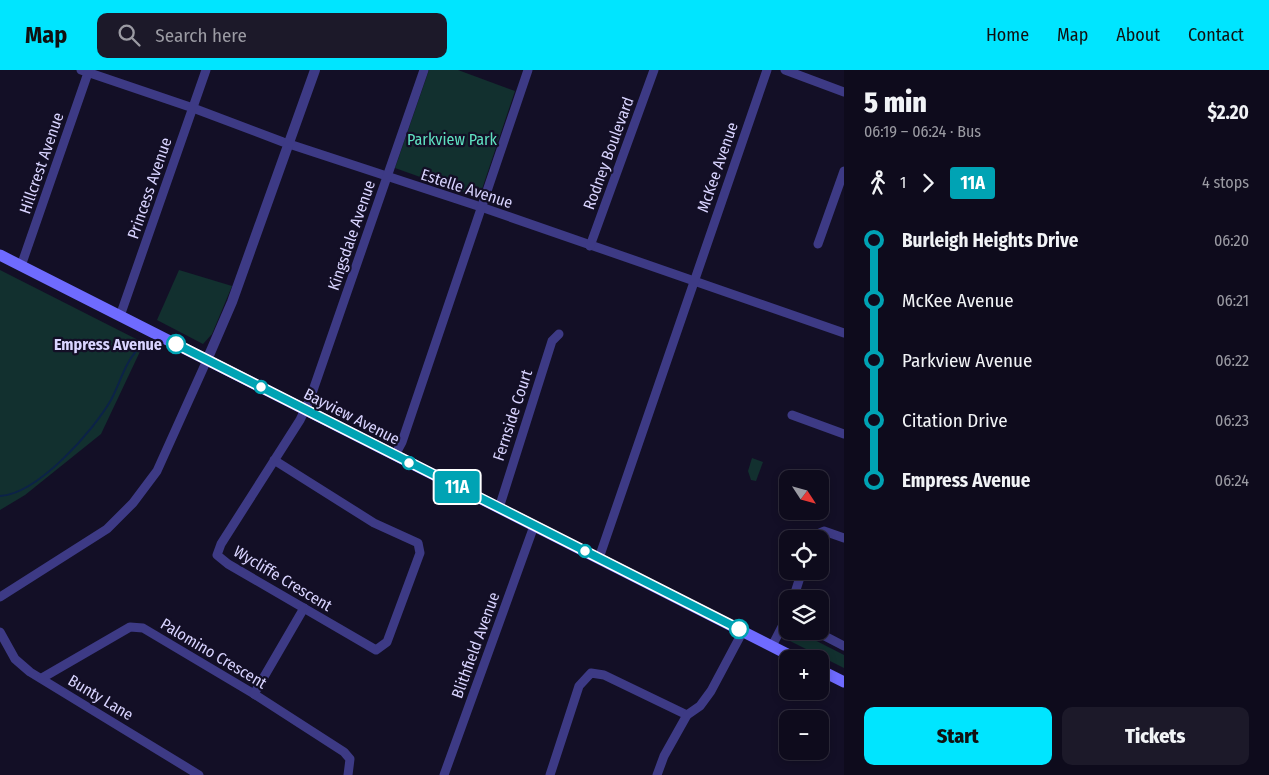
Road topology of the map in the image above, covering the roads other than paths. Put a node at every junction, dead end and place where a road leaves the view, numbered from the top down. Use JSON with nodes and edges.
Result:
{"nodes":[{"id":1,"x":206,"y":70,"type":"edge"},
{"id":2,"x":315,"y":70,"type":"edge"},
{"id":3,"x":424,"y":70,"type":"edge"},
{"id":4,"x":528,"y":70,"type":"edge"},
{"id":5,"x":654,"y":70,"type":"edge"},
{"id":6,"x":767,"y":70,"type":"edge"},
{"id":7,"x":785,"y":70,"type":"edge"},
{"id":8,"x":86,"y":71,"type":"edge"},
{"id":9,"x":844,"y":92,"type":"edge"},
{"id":10,"x":193,"y":108,"type":"junction"},
{"id":11,"x":289,"y":144,"type":"junction"},
{"id":12,"x":844,"y":170,"type":"edge"},
{"id":13,"x":387,"y":177,"type":"junction"},
{"id":14,"x":481,"y":208,"type":"junction"},
{"id":15,"x":818,"y":244,"type":"dead end"},
{"id":16,"x":590,"y":246,"type":"junction"},
{"id":17,"x":0,"y":256,"type":"edge"},
{"id":18,"x":22,"y":266,"type":"junction"},
{"id":19,"x":693,"y":281,"type":"junction"},
{"id":20,"x":120,"y":316,"type":"junction"},
{"id":21,"x":559,"y":334,"type":"dead end"},
{"id":22,"x":844,"y":334,"type":"edge"},
{"id":23,"x":207,"y":360,"type":"junction"},
{"id":24,"x":305,"y":410,"type":"junction"},
{"id":25,"x":792,"y":415,"type":"dead end"},
{"id":26,"x":844,"y":434,"type":"edge"},
{"id":27,"x":395,"y":455,"type":"junction"},
{"id":28,"x":274,"y":460,"type":"junction"},
{"id":29,"x":498,"y":508,"type":"junction"},
{"id":30,"x":534,"y":526,"type":"junction"},
{"id":31,"x":829,"y":533,"type":"edge"},
{"id":32,"x":844,"y":538,"type":"edge"},
{"id":33,"x":598,"y":558,"type":"junction"},
{"id":34,"x":0,"y":597,"type":"edge"},
{"id":35,"x":304,"y":608,"type":"junction"},
{"id":36,"x":743,"y":631,"type":"junction"},
{"id":37,"x":0,"y":632,"type":"edge"},
{"id":38,"x":779,"y":632,"type":"edge"},
{"id":39,"x":829,"y":638,"type":"edge"},
{"id":40,"x":772,"y":646,"type":"junction"},
{"id":41,"x":844,"y":646,"type":"edge"},
{"id":42,"x":780,"y":650,"type":"edge"},
{"id":43,"x":829,"y":674,"type":"edge"},
{"id":44,"x":42,"y":678,"type":"junction"},
{"id":45,"x":844,"y":682,"type":"edge"},
{"id":46,"x":254,"y":694,"type":"junction"},
{"id":47,"x":687,"y":715,"type":"junction"},
{"id":48,"x":199,"y":775,"type":"edge"},
{"id":49,"x":348,"y":775,"type":"edge"},
{"id":50,"x":444,"y":775,"type":"edge"},
{"id":51,"x":550,"y":775,"type":"edge"},
{"id":52,"x":657,"y":775,"type":"edge"}],
"edges":[{"from":1,"to":10,"type":"street","name":"Princess Avenue"},
{"from":2,"to":11,"type":"street"},
{"from":3,"to":13,"type":"street","name":"Kingsdale Avenue"},
{"from":4,"to":14,"type":"street"},
{"from":5,"to":16,"type":"street","name":"Rodney Boulevard"},
{"from":6,"to":19,"type":"street","name":"McKee Avenue"},
{"from":7,"to":9,"type":"street"},
{"from":8,"to":10,"type":"street","name":"Estelle Avenue"},
{"from":8,"to":18,"type":"street","name":"Hillcrest Avenue"},
{"from":10,"to":11,"type":"street","name":"Estelle Avenue"},
{"from":10,"to":20,"type":"street","name":"Princess Avenue"},
{"from":11,"to":13,"type":"street","name":"Estelle Avenue"},
{"from":11,"to":23,"type":"street"},
{"from":12,"to":15,"type":"street"},
{"from":13,"to":14,"type":"street","name":"Estelle Avenue"},
{"from":13,"to":24,"type":"street","name":"Kingsdale Avenue"},
{"from":14,"to":16,"type":"street","name":"Estelle Avenue"},
{"from":14,"to":27,"type":"street"},
{"from":16,"to":19,"type":"street","name":"Estelle Avenue"},
{"from":17,"to":18,"type":"main road","name":"Bayview Avenue"},
{"from":18,"to":20,"type":"main road","name":"Bayview Avenue"},
{"from":19,"to":22,"type":"street","name":"Estelle Avenue"},
{"from":19,"to":33,"type":"street","name":"McKee Avenue"},
{"from":20,"to":23,"type":"main road","name":"Bayview Avenue"},
{"from":21,"to":29,"type":"street","name":"Fernside Court"},
{"from":23,"to":24,"type":"main road","name":"Bayview Avenue"},
{"from":23,"to":34,"type":"street"},
{"from":24,"to":27,"type":"main road","name":"Bayview Avenue"},
{"from":24,"to":28,"type":"street","name":"Wycliffe Crescent"},
{"from":25,"to":26,"type":"street"},
{"from":27,"to":29,"type":"main road","name":"Bayview Avenue"},
{"from":28,"to":35,"type":"street","name":"Wycliffe Crescent"},
{"from":28,"to":35,"type":"street","name":"Wycliffe Crescent"},
{"from":29,"to":30,"type":"main road","name":"Bayview Avenue"},
{"from":30,"to":33,"type":"main road","name":"Bayview Avenue"},
{"from":30,"to":50,"type":"street","name":"Blithfield Avenue"},
{"from":31,"to":32,"type":"street"},
{"from":33,"to":36,"type":"main road","name":"Bayview Avenue"},
{"from":35,"to":46,"type":"street"},
{"from":36,"to":40,"type":"main road","name":"Bayview Avenue"},
{"from":36,"to":47,"type":"street"},
{"from":37,"to":44,"type":"street","name":"Bunty Lane"},
{"from":38,"to":40,"type":"street"},
{"from":39,"to":41,"type":"street"},
{"from":40,"to":42,"type":"main road","name":"Bayview Avenue"},
{"from":43,"to":45,"type":"main road"},
{"from":44,"to":46,"type":"street","name":"Palomino Crescent"},
{"from":44,"to":48,"type":"street","name":"Bunty Lane"},
{"from":46,"to":49,"type":"street","name":"Palomino Crescent"},
{"from":47,"to":51,"type":"street"},
{"from":47,"to":52,"type":"street"}]}
